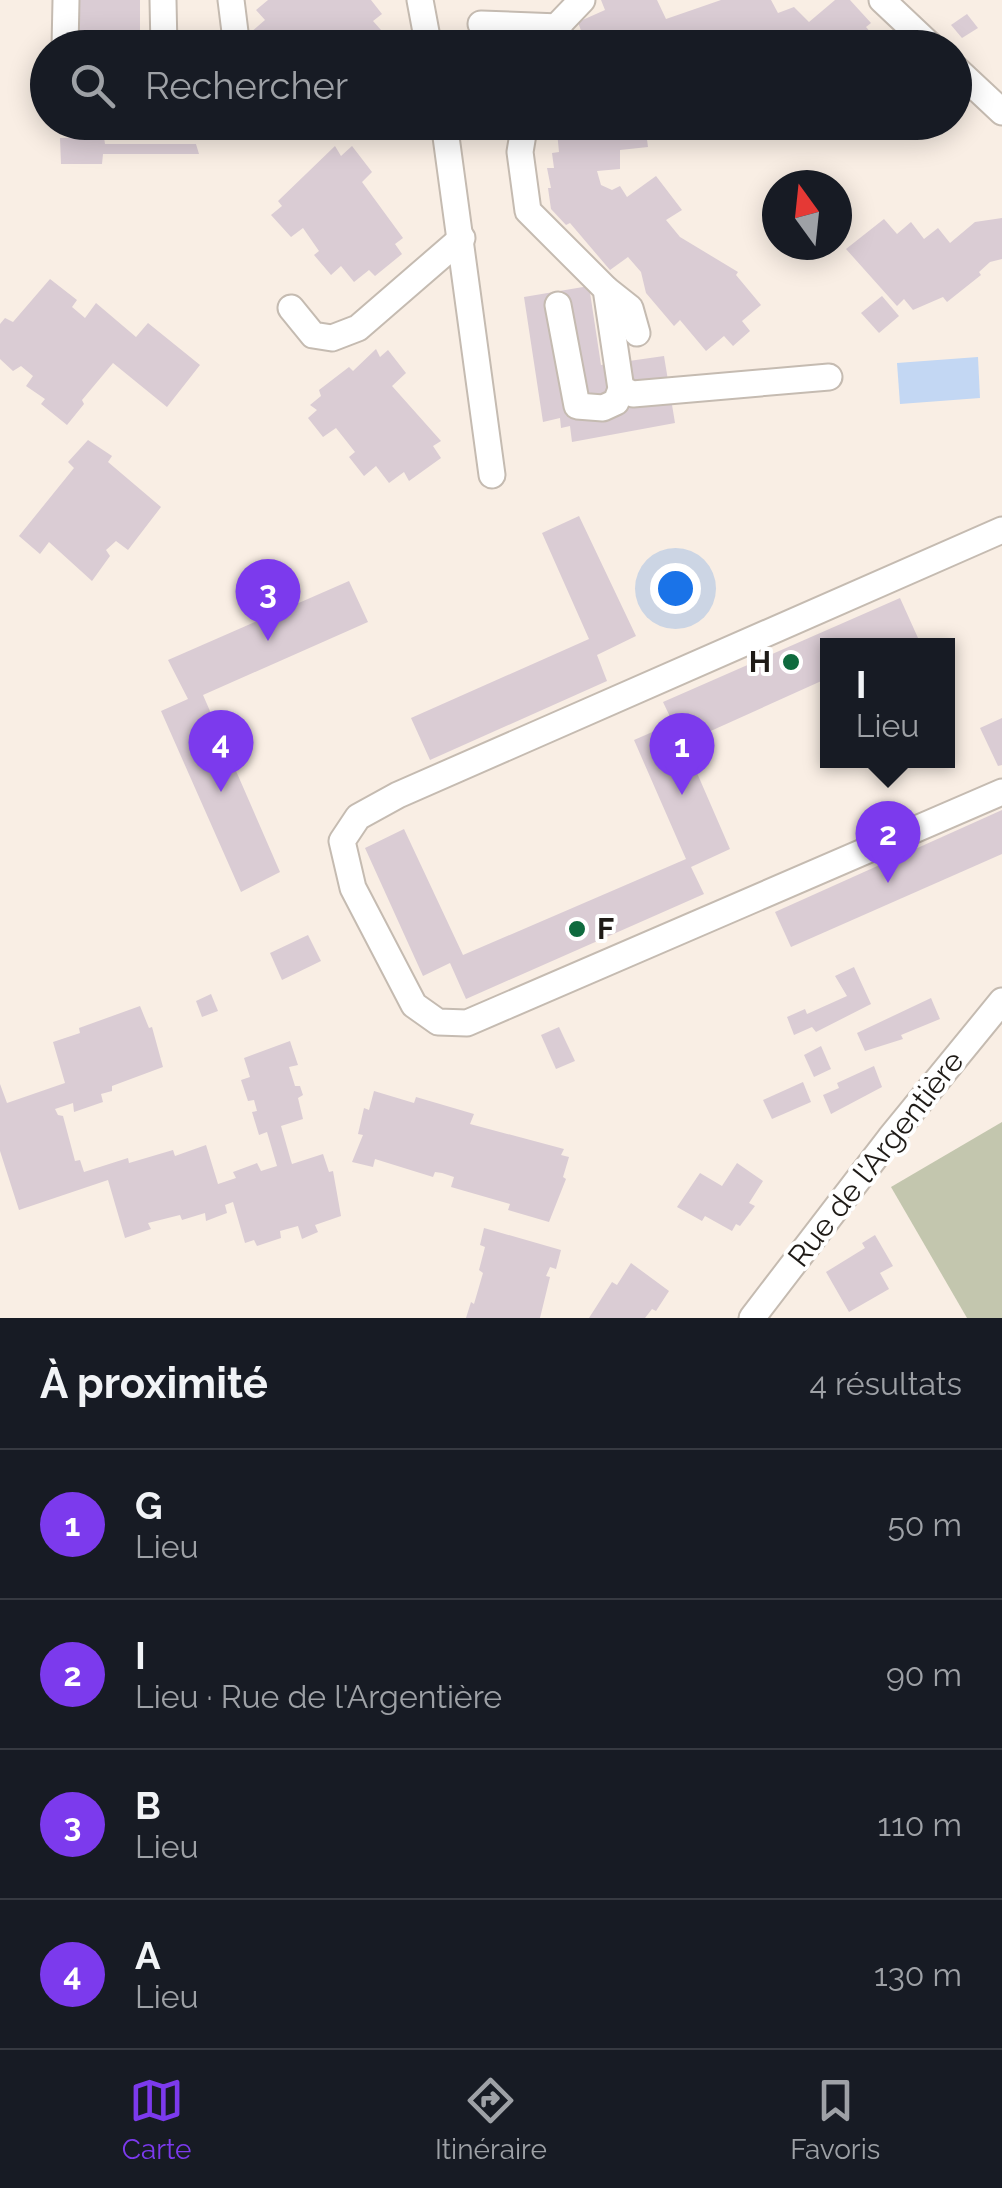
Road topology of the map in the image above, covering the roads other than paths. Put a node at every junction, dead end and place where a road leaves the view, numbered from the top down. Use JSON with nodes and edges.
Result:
{"nodes":[{"id":1,"x":66,"y":0,"type":"edge"},
{"id":2,"x":163,"y":0,"type":"edge"},
{"id":3,"x":231,"y":0,"type":"edge"},
{"id":4,"x":420,"y":0,"type":"edge"},
{"id":5,"x":582,"y":0,"type":"edge"},
{"id":6,"x":882,"y":0,"type":"edge"},
{"id":7,"x":481,"y":24,"type":"dead end"},
{"id":8,"x":65,"y":30,"type":"edge"},
{"id":9,"x":164,"y":30,"type":"edge"},
{"id":10,"x":234,"y":30,"type":"edge"},
{"id":11,"x":426,"y":30,"type":"edge"},
{"id":12,"x":515,"y":30,"type":"edge"},
{"id":13,"x":559,"y":30,"type":"edge"},
{"id":14,"x":914,"y":30,"type":"edge"},
{"id":15,"x":972,"y":82,"type":"edge"},
{"id":16,"x":999,"y":102,"type":"edge"},
{"id":17,"x":441,"y":140,"type":"edge"},
{"id":18,"x":522,"y":140,"type":"edge"},
{"id":19,"x":462,"y":238,"type":"junction"},
{"id":20,"x":606,"y":290,"type":"junction"},
{"id":21,"x":558,"y":305,"type":"dead end"},
{"id":22,"x":292,"y":308,"type":"dead end"},
{"id":23,"x":637,"y":334,"type":"dead end"},
{"id":24,"x":829,"y":377,"type":"dead end"},
{"id":25,"x":621,"y":389,"type":"junction"},
{"id":26,"x":492,"y":475,"type":"dead end"},
{"id":27,"x":1002,"y":530,"type":"edge"},
{"id":28,"x":1002,"y":792,"type":"edge"},
{"id":29,"x":1002,"y":1001,"type":"edge"},
{"id":30,"x":752,"y":1318,"type":"edge"}],
"edges":[{"from":1,"to":8,"type":"street"},
{"from":2,"to":9,"type":"street"},
{"from":3,"to":10,"type":"street"},
{"from":4,"to":11,"type":"street"},
{"from":5,"to":13,"type":"street"},
{"from":6,"to":14,"type":"street"},
{"from":7,"to":12,"type":"street"},
{"from":15,"to":16,"type":"street"},
{"from":17,"to":19,"type":"street"},
{"from":18,"to":20,"type":"street"},
{"from":19,"to":22,"type":"street"},
{"from":19,"to":26,"type":"street"},
{"from":20,"to":23,"type":"street"},
{"from":20,"to":25,"type":"street"},
{"from":21,"to":25,"type":"street"},
{"from":24,"to":25,"type":"street"},
{"from":27,"to":28,"type":"street"},
{"from":29,"to":30,"type":"street","name":"Rue de l'Argentière"}]}
